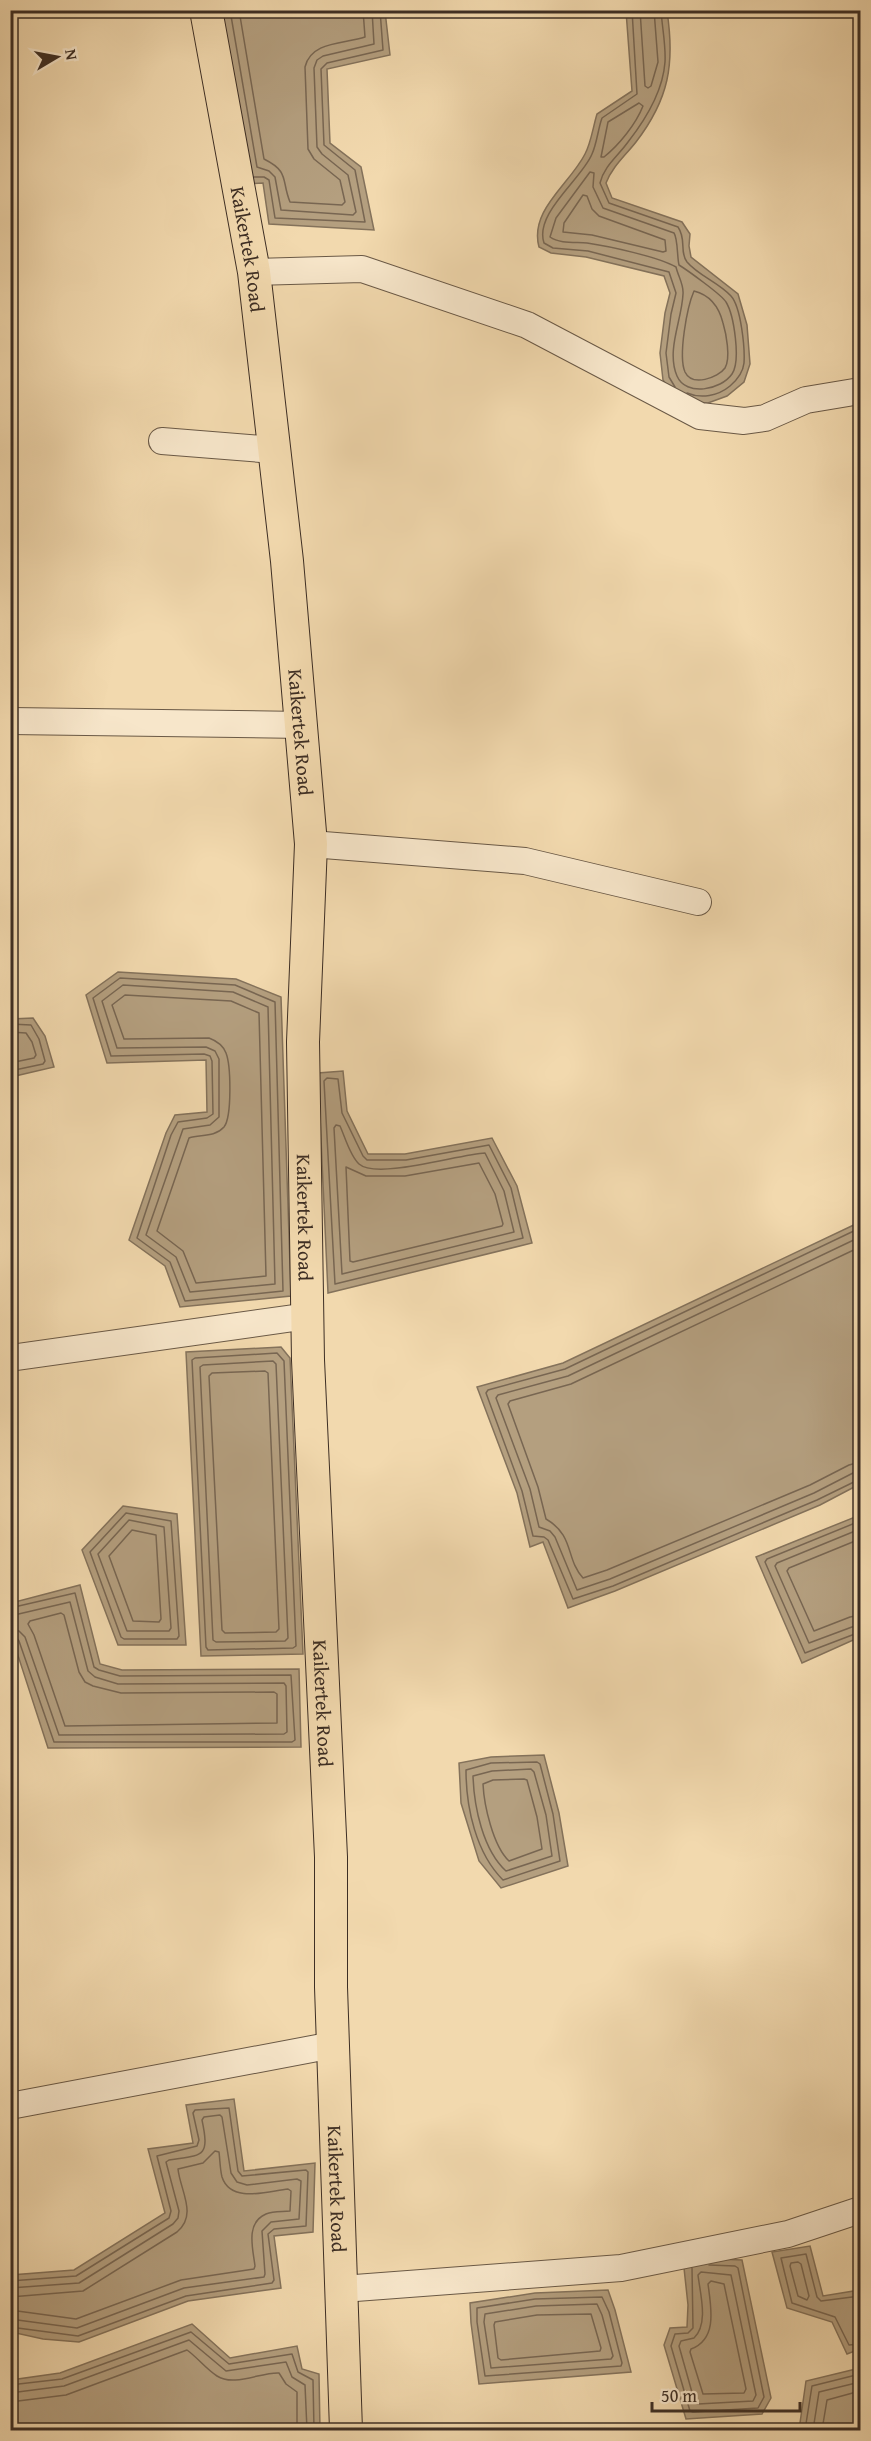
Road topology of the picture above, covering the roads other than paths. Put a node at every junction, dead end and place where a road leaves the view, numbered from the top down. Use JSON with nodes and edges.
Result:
{"nodes":[{"id":1,"x":206,"y":10,"type":"edge"},
{"id":2,"x":254,"y":272,"type":"junction"},
{"id":3,"x":861,"y":390,"type":"edge"},
{"id":4,"x":162,"y":441,"type":"dead end"},
{"id":5,"x":274,"y":450,"type":"junction"},
{"id":6,"x":10,"y":721,"type":"edge"},
{"id":7,"x":303,"y":725,"type":"junction"},
{"id":8,"x":311,"y":844,"type":"junction"},
{"id":9,"x":698,"y":902,"type":"dead end"},
{"id":10,"x":308,"y":1316,"type":"junction"},
{"id":11,"x":10,"y":1358,"type":"edge"},
{"id":12,"x":333,"y":2045,"type":"junction"},
{"id":13,"x":10,"y":2106,"type":"edge"},
{"id":14,"x":861,"y":2210,"type":"edge"},
{"id":15,"x":342,"y":2289,"type":"junction"},
{"id":16,"x":346,"y":2430,"type":"edge"}],
"edges":[{"from":1,"to":2,"type":"main road","name":"Kaikertek Road"},
{"from":2,"to":3,"type":"street"},
{"from":2,"to":5,"type":"main road","name":"Kaikertek Road"},
{"from":4,"to":5,"type":"street"},
{"from":5,"to":7,"type":"main road","name":"Kaikertek Road"},
{"from":6,"to":7,"type":"street"},
{"from":7,"to":8,"type":"main road","name":"Kaikertek Road"},
{"from":8,"to":9,"type":"street"},
{"from":8,"to":10,"type":"main road","name":"Kaikertek Road"},
{"from":10,"to":11,"type":"street"},
{"from":10,"to":12,"type":"main road","name":"Kaikertek Road"},
{"from":12,"to":13,"type":"street"},
{"from":12,"to":15,"type":"main road","name":"Kaikertek Road"},
{"from":14,"to":15,"type":"street"},
{"from":15,"to":16,"type":"main road","name":"Kaikertek Road"}]}
